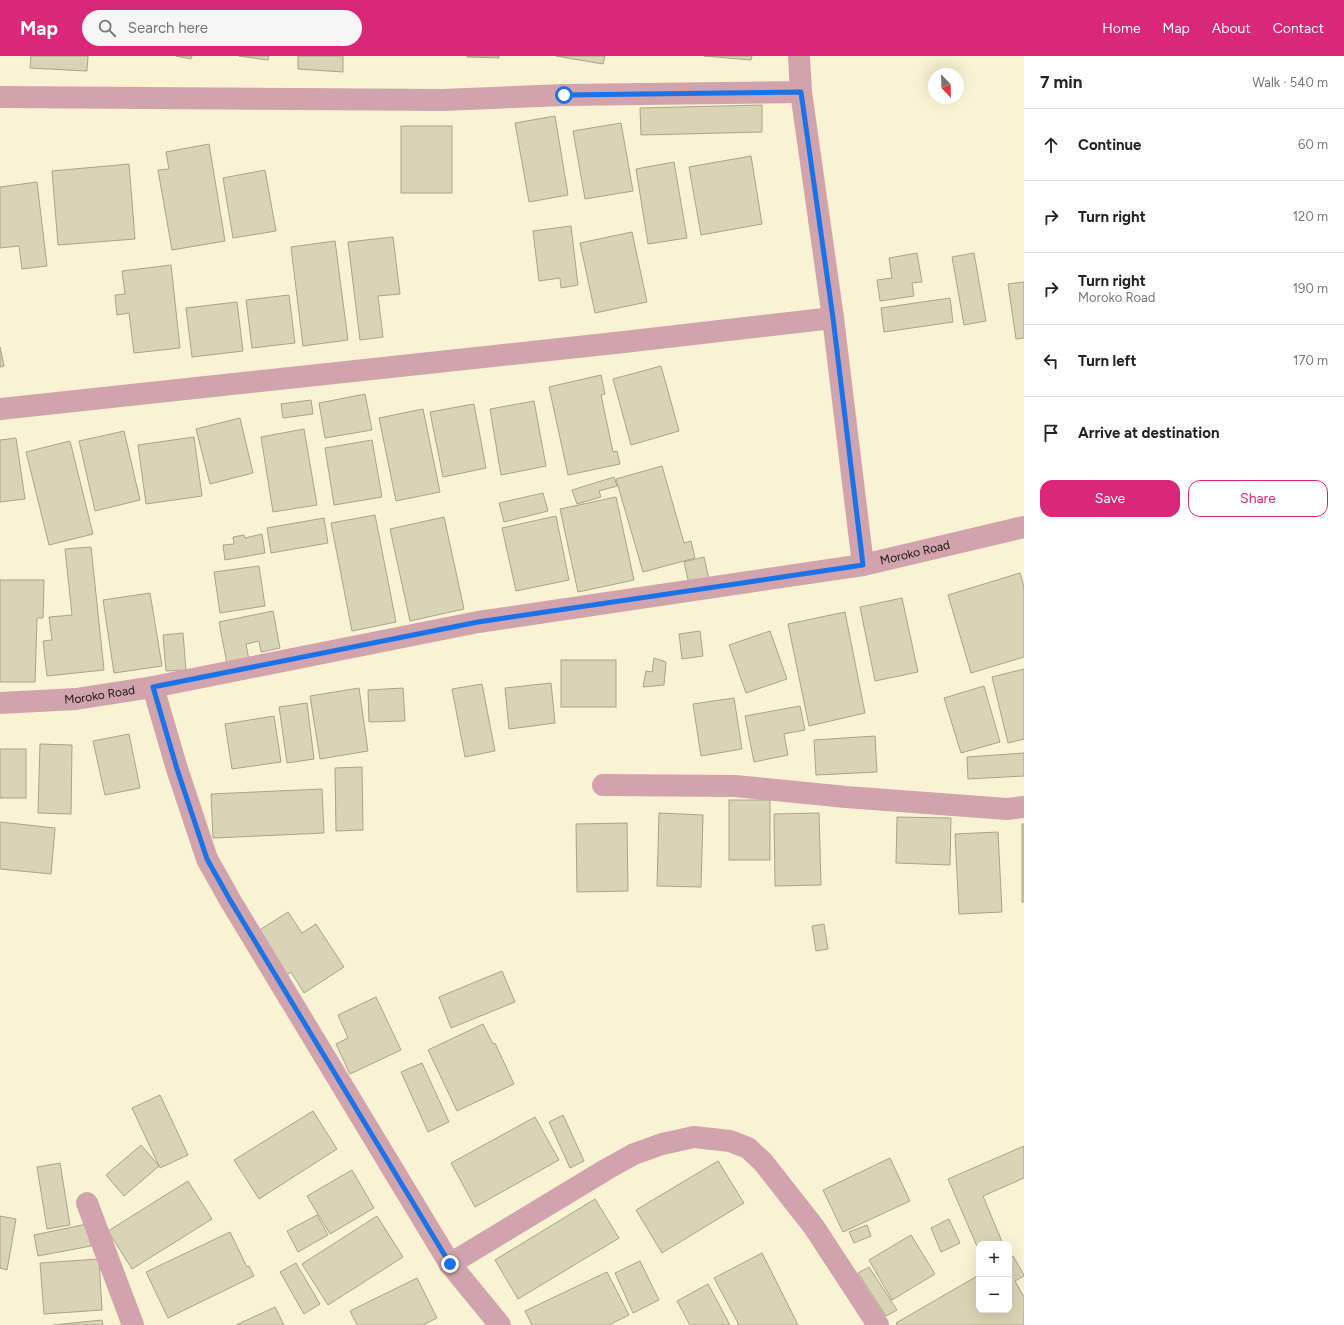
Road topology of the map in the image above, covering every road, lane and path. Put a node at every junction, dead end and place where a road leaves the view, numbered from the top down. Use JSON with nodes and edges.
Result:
{"nodes":[{"id":1,"x":799,"y":56,"type":"edge"},
{"id":2,"x":801,"y":92,"type":"junction"},
{"id":3,"x":0,"y":97,"type":"edge"},
{"id":4,"x":833,"y":318,"type":"junction"},
{"id":5,"x":0,"y":409,"type":"edge"},
{"id":6,"x":1024,"y":527,"type":"edge"},
{"id":7,"x":863,"y":565,"type":"junction"},
{"id":8,"x":153,"y":687,"type":"junction"},
{"id":9,"x":0,"y":703,"type":"edge"},
{"id":10,"x":603,"y":784,"type":"dead end"},
{"id":11,"x":1024,"y":808,"type":"edge"},
{"id":12,"x":87,"y":1203,"type":"dead end"},
{"id":13,"x":450,"y":1264,"type":"junction"},
{"id":14,"x":133,"y":1325,"type":"edge"},
{"id":15,"x":500,"y":1325,"type":"edge"},
{"id":16,"x":878,"y":1325,"type":"edge"}],
"edges":[{"from":1,"to":2,"type":"street"},
{"from":2,"to":3,"type":"street"},
{"from":2,"to":4,"type":"street"},
{"from":4,"to":5,"type":"street"},
{"from":4,"to":7,"type":"street"},
{"from":6,"to":7,"type":"street","name":"Moroko Road"},
{"from":7,"to":8,"type":"street","name":"Moroko Road"},
{"from":8,"to":9,"type":"street","name":"Moroko Road"},
{"from":8,"to":13,"type":"street"},
{"from":10,"to":11,"type":"street"},
{"from":12,"to":14,"type":"street"},
{"from":13,"to":15,"type":"street"},
{"from":13,"to":16,"type":"street"}]}
